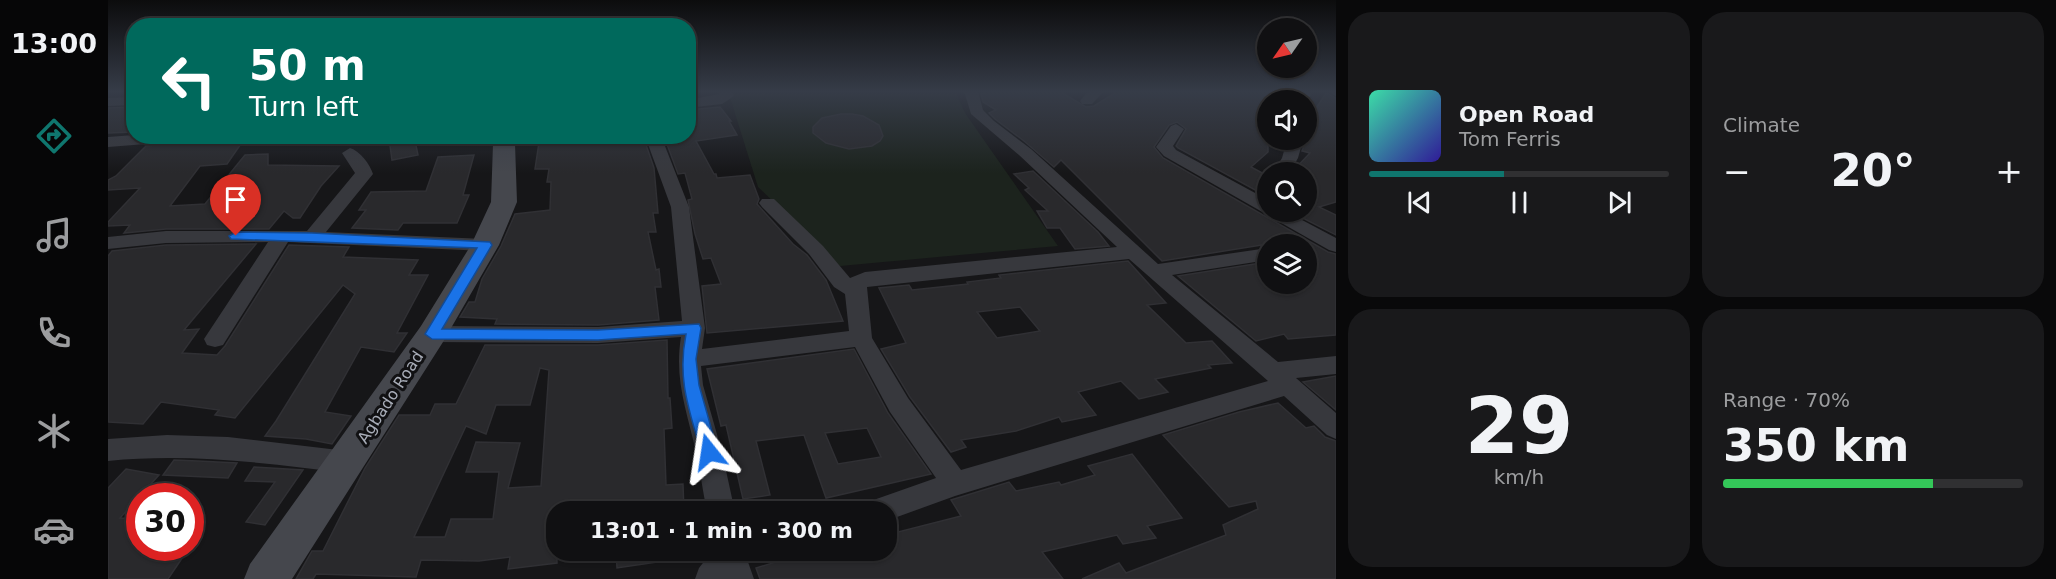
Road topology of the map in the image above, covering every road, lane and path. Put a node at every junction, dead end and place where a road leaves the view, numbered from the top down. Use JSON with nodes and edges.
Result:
{"nodes":[{"id":1,"x":983,"y":118,"type":"edge"},
{"id":2,"x":1176,"y":129,"type":"dead end"},
{"id":3,"x":126,"y":141,"type":"edge"},
{"id":4,"x":108,"y":142,"type":"edge"},
{"id":5,"x":504,"y":144,"type":"edge"},
{"id":6,"x":656,"y":144,"type":"edge"},
{"id":7,"x":350,"y":153,"type":"dead end"},
{"id":8,"x":1257,"y":202,"type":"edge"},
{"id":9,"x":768,"y":203,"type":"dead end"},
{"id":10,"x":1289,"y":222,"type":"edge"},
{"id":11,"x":282,"y":236,"type":"junction"},
{"id":12,"x":312,"y":237,"type":"junction"},
{"id":13,"x":108,"y":243,"type":"edge"},
{"id":14,"x":1322,"y":244,"type":"edge"},
{"id":15,"x":485,"y":245,"type":"junction"},
{"id":16,"x":1133,"y":252,"type":"junction"},
{"id":17,"x":1257,"y":256,"type":"edge"},
{"id":18,"x":1154,"y":271,"type":"junction"},
{"id":19,"x":855,"y":291,"type":"junction"},
{"id":20,"x":694,"y":328,"type":"junction"},
{"id":21,"x":432,"y":334,"type":"junction"},
{"id":22,"x":861,"y":338,"type":"junction"},
{"id":23,"x":215,"y":339,"type":"dead end"},
{"id":24,"x":689,"y":359,"type":"junction"},
{"id":25,"x":1336,"y":365,"type":"edge"},
{"id":26,"x":1281,"y":378,"type":"junction"},
{"id":27,"x":1336,"y":428,"type":"edge"},
{"id":28,"x":108,"y":450,"type":"edge"},
{"id":29,"x":347,"y":462,"type":"junction"},
{"id":30,"x":955,"y":484,"type":"junction"},
{"id":31,"x":718,"y":501,"type":"edge"},
{"id":32,"x":897,"y":504,"type":"edge"},
{"id":33,"x":731,"y":561,"type":"edge"},
{"id":34,"x":266,"y":579,"type":"edge"},
{"id":35,"x":710,"y":579,"type":"edge"}],
"edges":[{"from":1,"to":16,"type":"street"},
{"from":2,"to":8,"type":"street"},
{"from":3,"to":4,"type":"street"},
{"from":5,"to":15,"type":"main road","name":"Agbado Road"},
{"from":6,"to":20,"type":"street"},
{"from":7,"to":12,"type":"street"},
{"from":9,"to":19,"type":"street"},
{"from":10,"to":14,"type":"street"},
{"from":11,"to":12,"type":"street"},
{"from":11,"to":13,"type":"street"},
{"from":11,"to":23,"type":"street"},
{"from":12,"to":15,"type":"street"},
{"from":15,"to":21,"type":"main road","name":"Agbado Road"},
{"from":16,"to":18,"type":"street"},
{"from":16,"to":19,"type":"street"},
{"from":17,"to":18,"type":"street"},
{"from":18,"to":26,"type":"street"},
{"from":19,"to":22,"type":"street"},
{"from":20,"to":21,"type":"street"},
{"from":20,"to":24,"type":"street"},
{"from":21,"to":29,"type":"main road","name":"Agbado Road"},
{"from":22,"to":24,"type":"street"},
{"from":22,"to":30,"type":"street"},
{"from":24,"to":31,"type":"street"},
{"from":25,"to":26,"type":"street"},
{"from":26,"to":27,"type":"street"},
{"from":26,"to":30,"type":"street"},
{"from":28,"to":29,"type":"street"},
{"from":29,"to":34,"type":"main road","name":"Agbado Road"},
{"from":30,"to":32,"type":"street"},
{"from":33,"to":35,"type":"street"}]}
